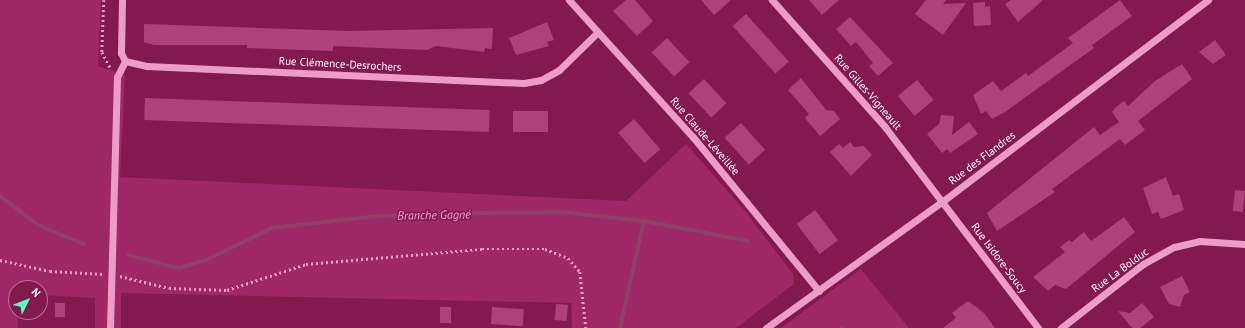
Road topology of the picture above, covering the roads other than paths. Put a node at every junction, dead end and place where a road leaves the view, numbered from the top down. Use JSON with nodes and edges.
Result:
{"nodes":[{"id":1,"x":122,"y":0,"type":"edge"},
{"id":2,"x":569,"y":0,"type":"edge"},
{"id":3,"x":772,"y":0,"type":"edge"},
{"id":4,"x":1208,"y":0,"type":"edge"},
{"id":5,"x":598,"y":32,"type":"junction"},
{"id":6,"x":126,"y":61,"type":"junction"},
{"id":7,"x":943,"y":200,"type":"junction"},
{"id":8,"x":1245,"y":244,"type":"edge"},
{"id":9,"x":818,"y":291,"type":"junction"},
{"id":10,"x":110,"y":328,"type":"edge"},
{"id":11,"x":766,"y":328,"type":"edge"},
{"id":12,"x":1038,"y":328,"type":"edge"},
{"id":13,"x":1061,"y":328,"type":"edge"}],
"edges":[{"from":1,"to":6,"type":"street"},
{"from":2,"to":5,"type":"street","name":"Rue Claude-Léveillée"},
{"from":3,"to":7,"type":"street","name":"Rue Gilles-Vigneault"},
{"from":4,"to":7,"type":"street","name":"Rue des Flandres"},
{"from":5,"to":6,"type":"street","name":"Rue Clémence-Desrochers"},
{"from":5,"to":9,"type":"street","name":"Rue Claude-Léveillée"},
{"from":6,"to":10,"type":"street"},
{"from":7,"to":9,"type":"street","name":"Rue des Flandres"},
{"from":7,"to":12,"type":"street","name":"Rue Isidore-Soucy"},
{"from":8,"to":13,"type":"street","name":"Rue La Bolduc"},
{"from":9,"to":11,"type":"street","name":"Rue des Flandres"}]}
